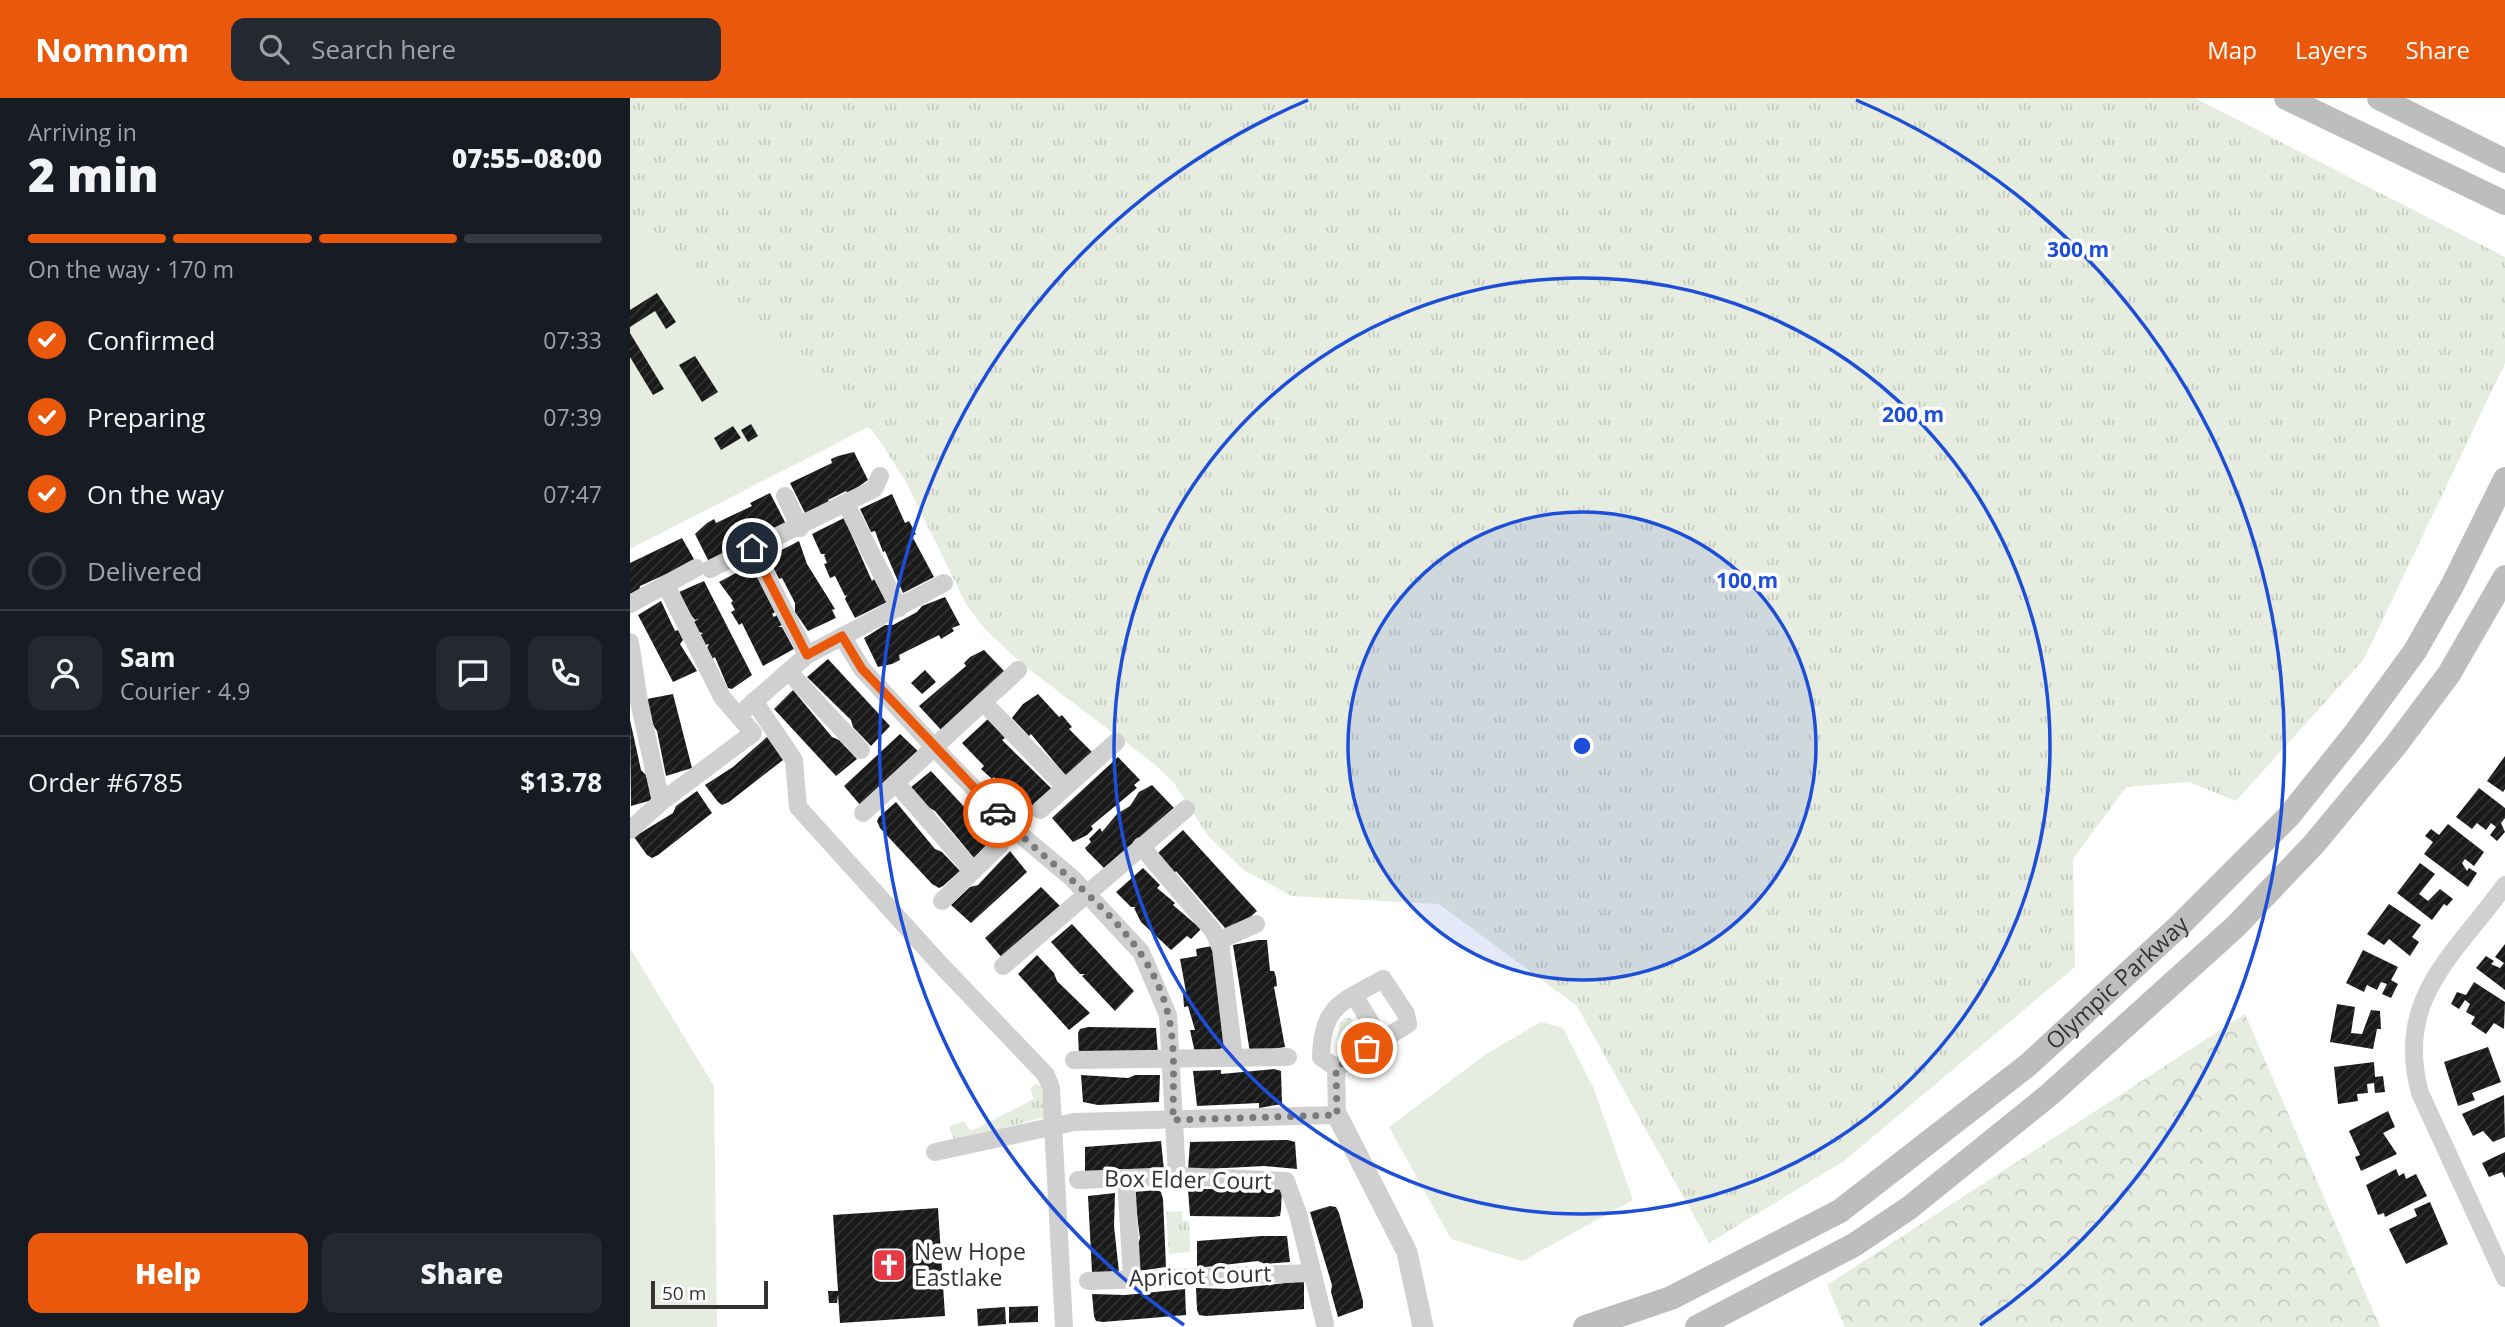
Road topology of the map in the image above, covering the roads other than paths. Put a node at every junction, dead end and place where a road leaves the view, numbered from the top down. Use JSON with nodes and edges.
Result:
{"nodes":[{"id":1,"x":2286,"y":98,"type":"edge"},
{"id":2,"x":2379,"y":98,"type":"edge"},
{"id":3,"x":2505,"y":161,"type":"edge"},
{"id":4,"x":2505,"y":203,"type":"edge"},
{"id":5,"x":880,"y":476,"type":"dead end"},
{"id":6,"x":2505,"y":479,"type":"edge"},
{"id":7,"x":785,"y":496,"type":"dead end"},
{"id":8,"x":846,"y":504,"type":"junction"},
{"id":9,"x":800,"y":528,"type":"junction"},
{"id":10,"x":752,"y":548,"type":"junction"},
{"id":11,"x":2505,"y":577,"type":"edge"},
{"id":12,"x":944,"y":583,"type":"dead end"},
{"id":13,"x":666,"y":585,"type":"junction"},
{"id":14,"x":630,"y":604,"type":"edge"},
{"id":15,"x":899,"y":608,"type":"junction"},
{"id":16,"x":842,"y":636,"type":"junction"},
{"id":17,"x":630,"y":642,"type":"edge"},
{"id":18,"x":807,"y":655,"type":"junction"},
{"id":19,"x":1018,"y":670,"type":"dead end"},
{"id":20,"x":789,"y":672,"type":"junction"},
{"id":21,"x":754,"y":701,"type":"junction"},
{"id":22,"x":985,"y":703,"type":"junction"},
{"id":23,"x":738,"y":715,"type":"junction"},
{"id":24,"x":1116,"y":742,"type":"dead end"},
{"id":25,"x":940,"y":743,"type":"junction"},
{"id":26,"x":861,"y":750,"type":"dead end"},
{"id":27,"x":897,"y":783,"type":"junction"},
{"id":28,"x":1065,"y":787,"type":"junction"},
{"id":29,"x":661,"y":802,"type":"junction"},
{"id":30,"x":1186,"y":809,"type":"dead end"},
{"id":31,"x":1040,"y":810,"type":"dead end"},
{"id":32,"x":863,"y":813,"type":"dead end"},
{"id":33,"x":630,"y":830,"type":"edge"},
{"id":34,"x":1000,"y":845,"type":"dead end"},
{"id":35,"x":1140,"y":846,"type":"junction"},
{"id":36,"x":974,"y":871,"type":"junction"},
{"id":37,"x":2505,"y":885,"type":"edge"},
{"id":38,"x":1086,"y":894,"type":"junction"},
{"id":39,"x":942,"y":901,"type":"dead end"},
{"id":40,"x":1256,"y":924,"type":"dead end"},
{"id":41,"x":1218,"y":941,"type":"junction"},
{"id":42,"x":1003,"y":966,"type":"dead end"},
{"id":43,"x":1354,"y":995,"type":"junction"},
{"id":44,"x":1381,"y":1040,"type":"junction"},
{"id":45,"x":1288,"y":1057,"type":"dead end"},
{"id":46,"x":1173,"y":1058,"type":"junction"},
{"id":47,"x":1234,"y":1058,"type":"junction"},
{"id":48,"x":1074,"y":1060,"type":"dead end"},
{"id":49,"x":1336,"y":1068,"type":"junction"},
{"id":50,"x":1337,"y":1115,"type":"junction"},
{"id":51,"x":1173,"y":1120,"type":"junction"},
{"id":52,"x":1052,"y":1127,"type":"junction"},
{"id":53,"x":935,"y":1152,"type":"dead end"},
{"id":54,"x":1177,"y":1176,"type":"junction"},
{"id":55,"x":1126,"y":1178,"type":"junction"},
{"id":56,"x":1078,"y":1180,"type":"dead end"},
{"id":57,"x":1312,"y":1273,"type":"junction"},
{"id":58,"x":1132,"y":1278,"type":"junction"},
{"id":59,"x":2505,"y":1278,"type":"edge"},
{"id":60,"x":1088,"y":1281,"type":"dead end"},
{"id":61,"x":1325,"y":1324,"type":"dead end"},
{"id":62,"x":1064,"y":1327,"type":"edge"},
{"id":63,"x":1423,"y":1327,"type":"edge"},
{"id":64,"x":1585,"y":1327,"type":"edge"},
{"id":65,"x":1697,"y":1327,"type":"edge"}],
"edges":[{"from":1,"to":4,"type":"main road"},
{"from":2,"to":3,"type":"main road"},
{"from":5,"to":8,"type":"street"},
{"from":6,"to":64,"type":"main road","name":"Olympic Parkway"},
{"from":7,"to":9,"type":"street"},
{"from":8,"to":9,"type":"street"},
{"from":8,"to":15,"type":"street"},
{"from":9,"to":10,"type":"street"},
{"from":10,"to":13,"type":"street"},
{"from":10,"to":18,"type":"street"},
{"from":11,"to":65,"type":"main road","name":"Olympic Parkway"},
{"from":12,"to":15,"type":"street"},
{"from":13,"to":14,"type":"street"},
{"from":13,"to":23,"type":"street"},
{"from":15,"to":16,"type":"street"},
{"from":16,"to":18,"type":"street"},
{"from":16,"to":25,"type":"street"},
{"from":17,"to":29,"type":"street"},
{"from":18,"to":20,"type":"street"},
{"from":19,"to":22,"type":"street"},
{"from":20,"to":21,"type":"street"},
{"from":20,"to":26,"type":"street"},
{"from":21,"to":23,"type":"street"},
{"from":21,"to":52,"type":"street"},
{"from":22,"to":25,"type":"street"},
{"from":22,"to":28,"type":"street"},
{"from":23,"to":29,"type":"street"},
{"from":24,"to":28,"type":"street"},
{"from":25,"to":27,"type":"street"},
{"from":25,"to":38,"type":"street"},
{"from":27,"to":32,"type":"street"},
{"from":27,"to":36,"type":"street"},
{"from":28,"to":31,"type":"street"},
{"from":29,"to":33,"type":"street"},
{"from":30,"to":35,"type":"street"},
{"from":34,"to":36,"type":"street"},
{"from":35,"to":38,"type":"street"},
{"from":35,"to":41,"type":"street"},
{"from":36,"to":39,"type":"street"},
{"from":37,"to":59,"type":"street"},
{"from":38,"to":42,"type":"street"},
{"from":38,"to":46,"type":"street"},
{"from":40,"to":41,"type":"street"},
{"from":41,"to":47,"type":"street"},
{"from":43,"to":44,"type":"street"},
{"from":43,"to":44,"type":"street"},
{"from":43,"to":49,"type":"street"},
{"from":44,"to":49,"type":"street"},
{"from":45,"to":47,"type":"street"},
{"from":46,"to":47,"type":"street"},
{"from":46,"to":48,"type":"street"},
{"from":46,"to":51,"type":"street"},
{"from":49,"to":50,"type":"street"},
{"from":50,"to":51,"type":"street"},
{"from":50,"to":63,"type":"street"},
{"from":51,"to":52,"type":"street"},
{"from":51,"to":54,"type":"street"},
{"from":52,"to":53,"type":"street"},
{"from":52,"to":62,"type":"street"},
{"from":54,"to":55,"type":"street","name":"Box Elder Court"},
{"from":54,"to":57,"type":"street","name":"Box Elder Court"},
{"from":55,"to":56,"type":"street","name":"Box Elder Court"},
{"from":55,"to":58,"type":"street"},
{"from":57,"to":58,"type":"street","name":"Apricot Court"},
{"from":57,"to":61,"type":"street"},
{"from":58,"to":60,"type":"street","name":"Apricot Court"}]}
